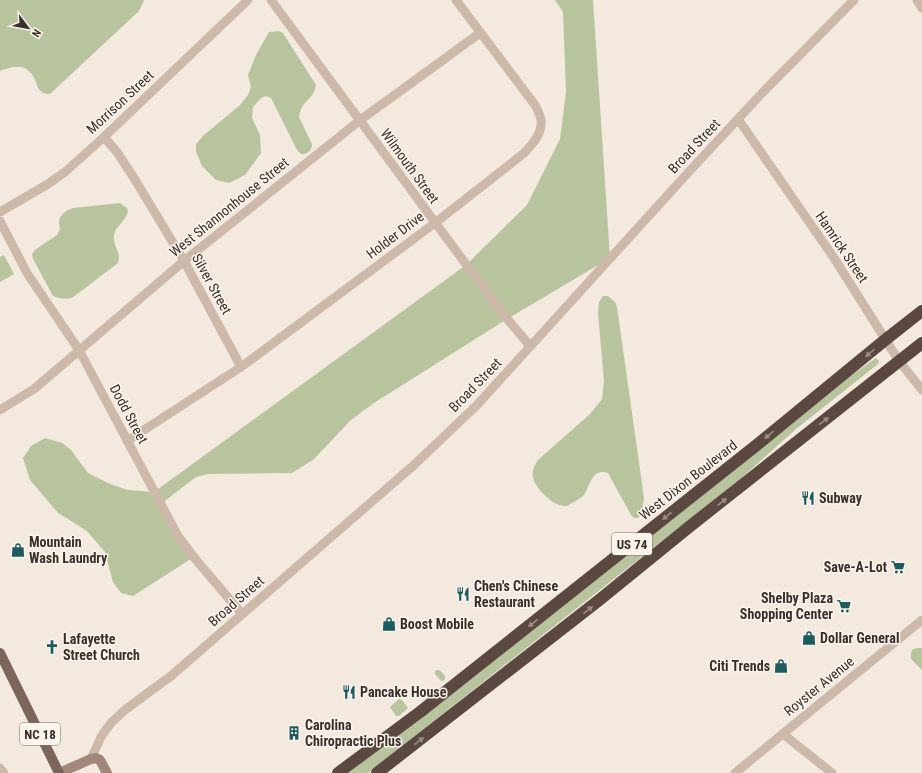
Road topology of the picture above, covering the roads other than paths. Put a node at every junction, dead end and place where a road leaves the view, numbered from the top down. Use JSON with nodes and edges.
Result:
{"nodes":[{"id":1,"x":248,"y":0,"type":"edge"},
{"id":2,"x":271,"y":0,"type":"edge"},
{"id":3,"x":456,"y":0,"type":"edge"},
{"id":4,"x":854,"y":0,"type":"edge"},
{"id":5,"x":918,"y":0,"type":"edge"},
{"id":6,"x":922,"y":8,"type":"edge"},
{"id":7,"x":480,"y":33,"type":"junction"},
{"id":8,"x":738,"y":119,"type":"junction"},
{"id":9,"x":360,"y":121,"type":"junction"},
{"id":10,"x":104,"y":137,"type":"junction"},
{"id":11,"x":0,"y":212,"type":"edge"},
{"id":12,"x":0,"y":221,"type":"edge"},
{"id":13,"x":435,"y":223,"type":"junction"},
{"id":14,"x":184,"y":261,"type":"junction"},
{"id":15,"x":922,"y":311,"type":"edge"},
{"id":16,"x":885,"y":340,"type":"junction"},
{"id":17,"x":922,"y":343,"type":"edge"},
{"id":18,"x":530,"y":346,"type":"junction"},
{"id":19,"x":78,"y":350,"type":"junction"},
{"id":20,"x":899,"y":361,"type":"junction"},
{"id":21,"x":241,"y":367,"type":"junction"},
{"id":22,"x":922,"y":390,"type":"edge"},
{"id":23,"x":0,"y":410,"type":"edge"},
{"id":24,"x":127,"y":441,"type":"junction"},
{"id":25,"x":242,"y":614,"type":"junction"},
{"id":26,"x":922,"y":620,"type":"edge"},
{"id":27,"x":0,"y":653,"type":"edge"},
{"id":28,"x":783,"y":734,"type":"junction"},
{"id":29,"x":91,"y":759,"type":"junction"},
{"id":30,"x":0,"y":768,"type":"edge"},
{"id":31,"x":4,"y":773,"type":"edge"},
{"id":32,"x":59,"y":773,"type":"edge"},
{"id":33,"x":107,"y":773,"type":"edge"},
{"id":34,"x":338,"y":773,"type":"edge"},
{"id":35,"x":377,"y":773,"type":"edge"},
{"id":36,"x":735,"y":773,"type":"edge"},
{"id":37,"x":832,"y":773,"type":"edge"}],
"edges":[{"from":1,"to":10,"type":"street","name":"Morrison Street"},
{"from":2,"to":9,"type":"street","name":"Wilmouth Street"},
{"from":3,"to":7,"type":"street","name":"Holder Drive"},
{"from":4,"to":8,"type":"street","name":"Broad Street"},
{"from":5,"to":6,"type":"street"},
{"from":7,"to":9,"type":"street","name":"West Shannonhouse Street"},
{"from":7,"to":13,"type":"street","name":"Holder Drive"},
{"from":8,"to":16,"type":"street","name":"Hamrick Street"},
{"from":8,"to":18,"type":"street","name":"Broad Street"},
{"from":9,"to":13,"type":"street","name":"Wilmouth Street"},
{"from":9,"to":14,"type":"street","name":"West Shannonhouse Street"},
{"from":10,"to":11,"type":"street","name":"Morrison Street"},
{"from":10,"to":14,"type":"street","name":"Silver Street"},
{"from":12,"to":19,"type":"street","name":"Dodd Street"},
{"from":13,"to":18,"type":"street","name":"Wilmouth Street"},
{"from":13,"to":21,"type":"street","name":"Holder Drive"},
{"from":14,"to":19,"type":"street","name":"West Shannonhouse Street"},
{"from":14,"to":21,"type":"street","name":"Silver Street"},
{"from":15,"to":16,"type":"highway","name":"West Dixon Boulevard","number":"US 74"},
{"from":16,"to":20,"type":"street","name":"Hamrick Street"},
{"from":16,"to":34,"type":"highway","name":"West Dixon Boulevard","number":"US 74","one_way":true},
{"from":17,"to":20,"type":"highway","number":"US 74"},
{"from":18,"to":25,"type":"street","name":"Broad Street"},
{"from":19,"to":23,"type":"street","name":"West Shannonhouse Street"},
{"from":19,"to":24,"type":"street","name":"Dodd Street"},
{"from":20,"to":22,"type":"street","name":"Hamrick Street"},
{"from":35,"to":20,"type":"highway","number":"US 74","one_way":true},
{"from":21,"to":24,"type":"street","name":"Holder Drive"},
{"from":24,"to":25,"type":"street","name":"Dodd Street"},
{"from":25,"to":29,"type":"street","name":"Broad Street"},
{"from":26,"to":28,"type":"street","name":"Royster Avenue"},
{"from":27,"to":32,"type":"main road","number":"NC 18"},
{"from":28,"to":36,"type":"street","name":"Royster Avenue"},
{"from":28,"to":37,"type":"street"},
{"from":29,"to":32,"type":"street"},
{"from":29,"to":33,"type":"street"},
{"from":30,"to":31,"type":"street"}]}
